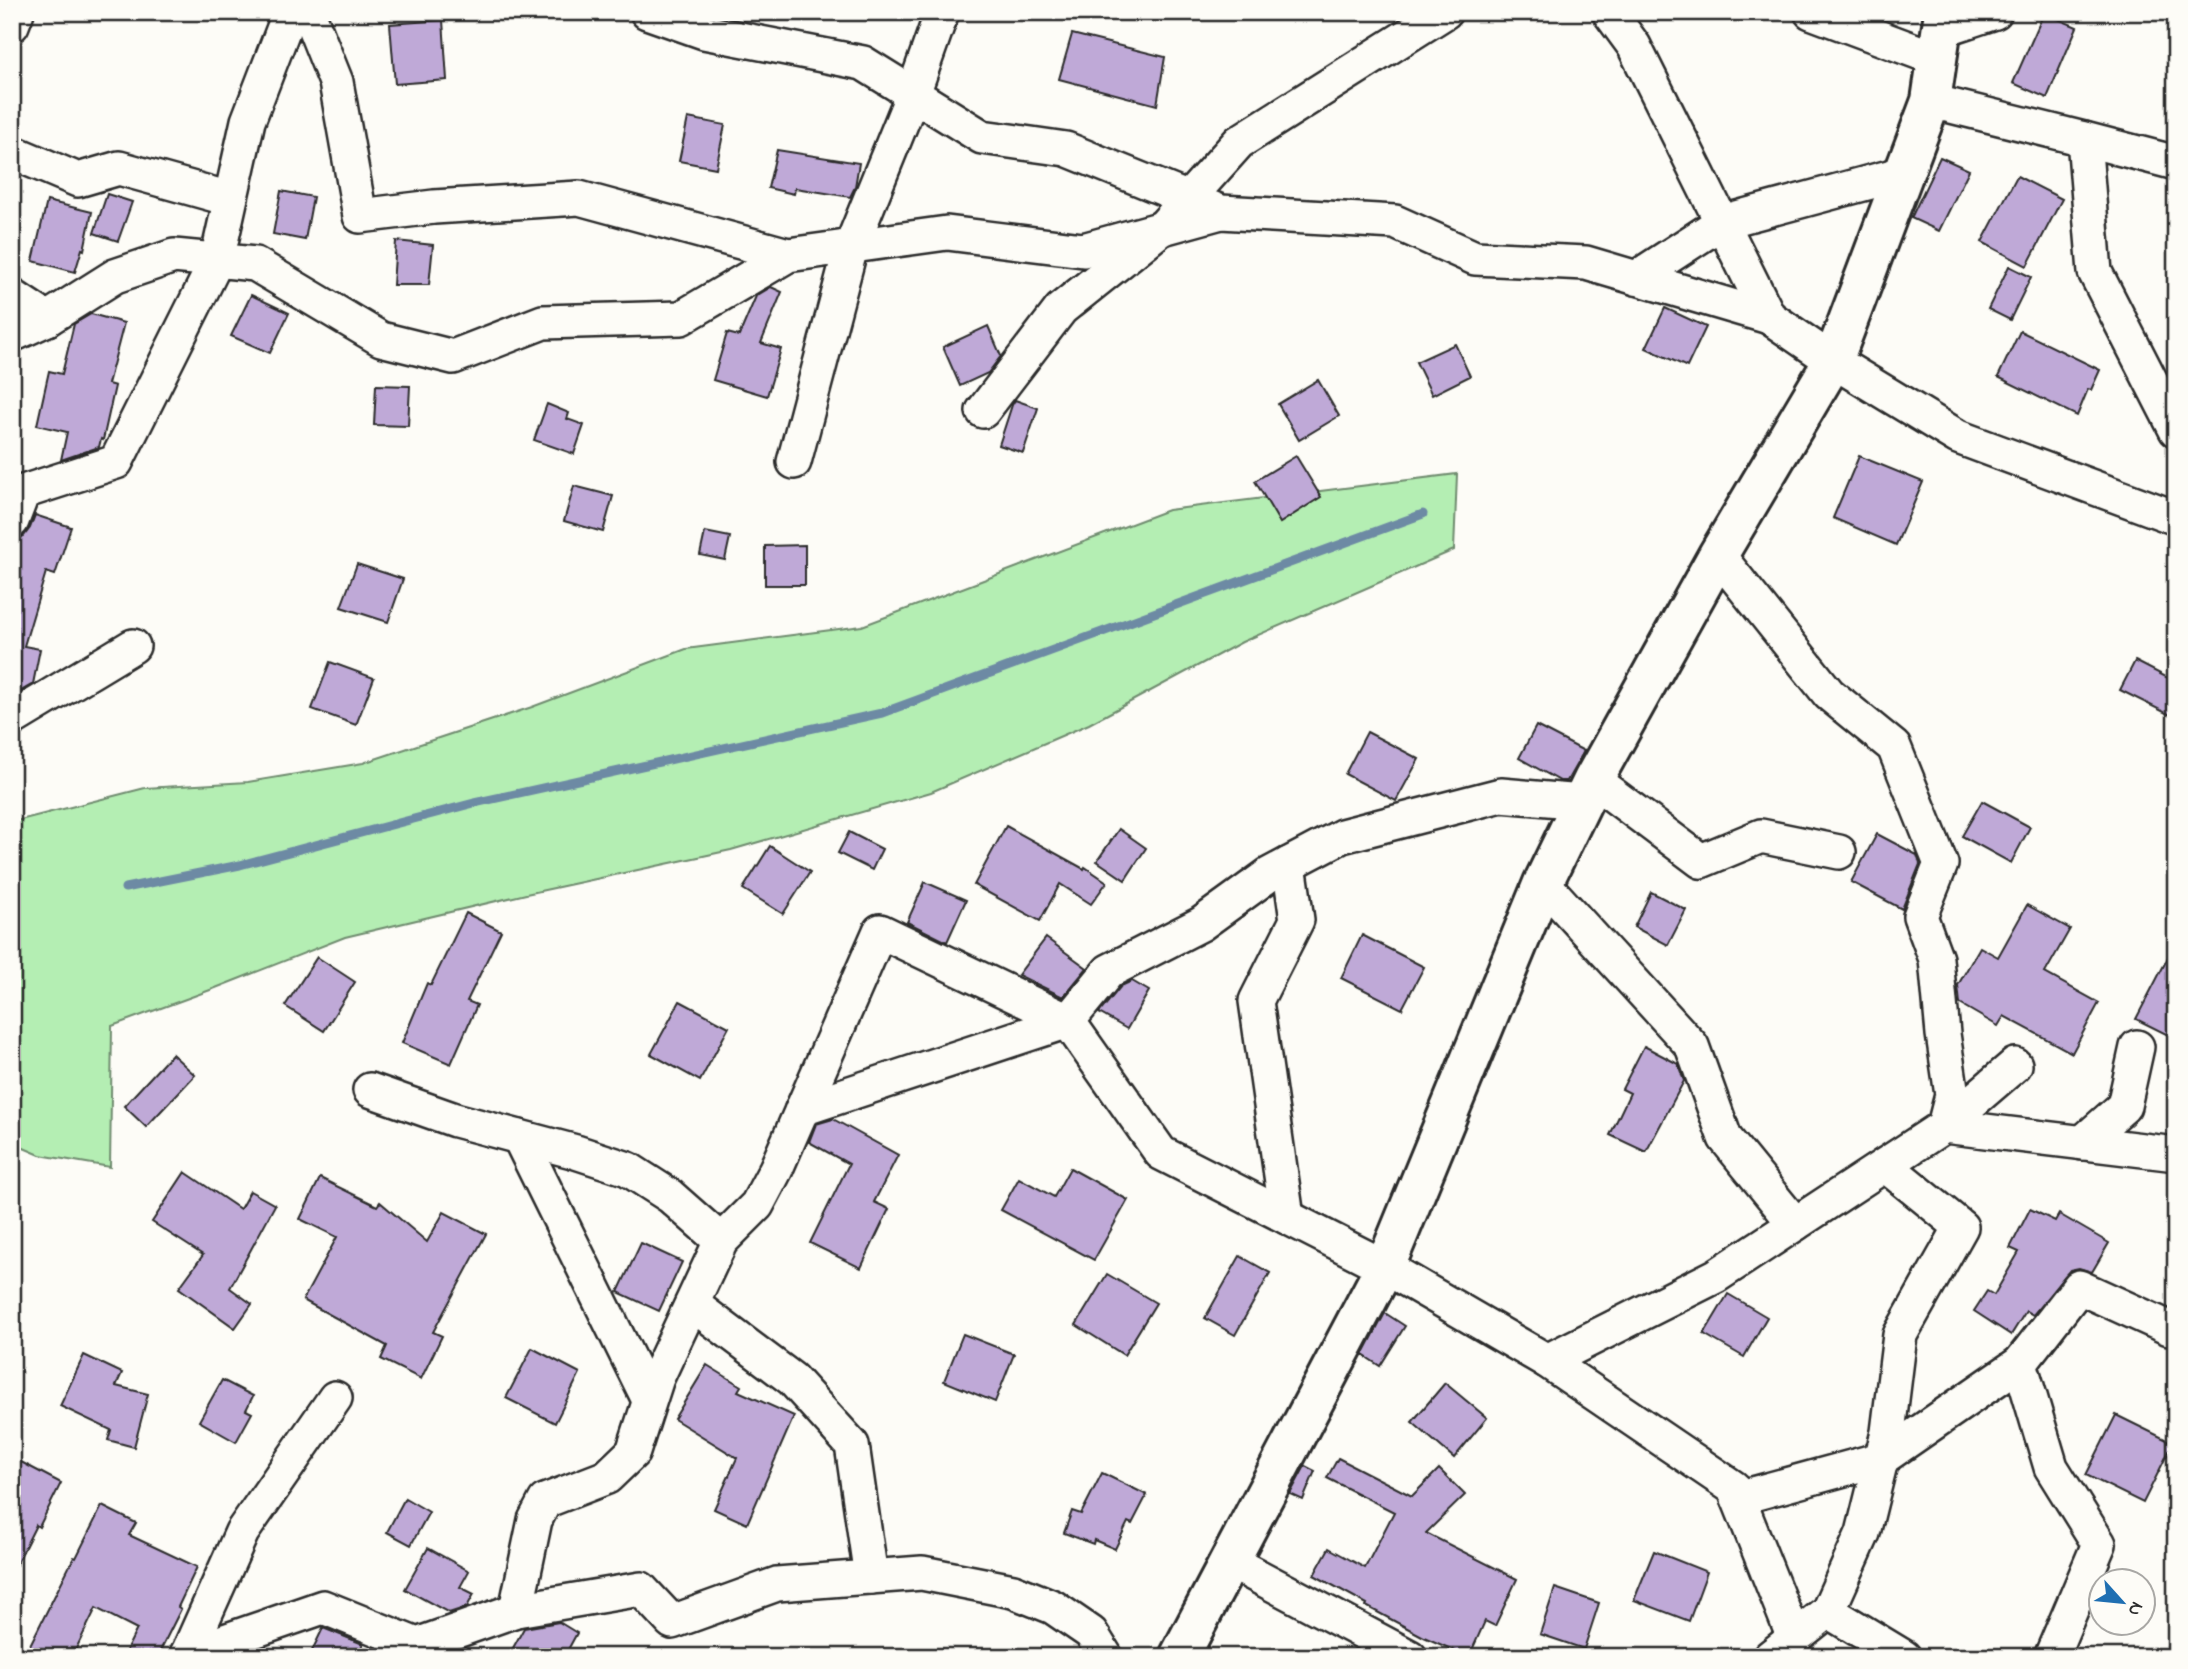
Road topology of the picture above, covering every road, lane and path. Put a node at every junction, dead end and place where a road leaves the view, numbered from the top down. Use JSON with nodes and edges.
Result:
{"nodes":[{"id":1,"x":17,"y":12,"type":"edge"},
{"id":2,"x":290,"y":12,"type":"edge"},
{"id":3,"x":308,"y":12,"type":"edge"},
{"id":4,"x":647,"y":12,"type":"edge"},
{"id":5,"x":942,"y":12,"type":"edge"},
{"id":6,"x":1445,"y":12,"type":"edge"},
{"id":7,"x":1609,"y":12,"type":"edge"},
{"id":8,"x":1811,"y":12,"type":"edge"},
{"id":9,"x":1995,"y":12,"type":"edge"},
{"id":10,"x":12,"y":25,"type":"edge"},
{"id":11,"x":1940,"y":25,"type":"edge"},
{"id":12,"x":913,"y":94,"type":"junction"},
{"id":13,"x":1931,"y":102,"type":"junction"},
{"id":14,"x":2084,"y":139,"type":"junction"},
{"id":15,"x":12,"y":152,"type":"edge"},
{"id":16,"x":2176,"y":163,"type":"edge"},
{"id":17,"x":1904,"y":173,"type":"junction"},
{"id":18,"x":1188,"y":198,"type":"junction"},
{"id":19,"x":230,"y":199,"type":"junction"},
{"id":20,"x":1221,"y":212,"type":"junction"},
{"id":21,"x":1722,"y":222,"type":"junction"},
{"id":22,"x":1162,"y":228,"type":"junction"},
{"id":23,"x":851,"y":247,"type":"junction"},
{"id":24,"x":788,"y":256,"type":"junction"},
{"id":25,"x":216,"y":260,"type":"junction"},
{"id":26,"x":1636,"y":278,"type":"junction"},
{"id":27,"x":12,"y":296,"type":"edge"},
{"id":28,"x":1769,"y":317,"type":"junction"},
{"id":29,"x":47,"y":319,"type":"junction"},
{"id":30,"x":12,"y":335,"type":"edge"},
{"id":31,"x":1833,"y":361,"type":"junction"},
{"id":32,"x":983,"y":411,"type":"dead end"},
{"id":33,"x":2176,"y":430,"type":"edge"},
{"id":34,"x":794,"y":462,"type":"dead end"},
{"id":35,"x":2176,"y":518,"type":"edge"},
{"id":36,"x":12,"y":521,"type":"edge"},
{"id":37,"x":1718,"y":555,"type":"junction"},
{"id":38,"x":133,"y":646,"type":"dead end"},
{"id":39,"x":12,"y":719,"type":"edge"},
{"id":40,"x":1587,"y":791,"type":"junction"},
{"id":41,"x":1839,"y":852,"type":"dead end"},
{"id":42,"x":1289,"y":864,"type":"junction"},
{"id":43,"x":1543,"y":883,"type":"junction"},
{"id":44,"x":1068,"y":1021,"type":"junction"},
{"id":45,"x":2137,"y":1048,"type":"dead end"},
{"id":46,"x":2015,"y":1065,"type":"dead end"},
{"id":47,"x":370,"y":1090,"type":"dead end"},
{"id":48,"x":802,"y":1109,"type":"junction"},
{"id":49,"x":1944,"y":1126,"type":"junction"},
{"id":50,"x":519,"y":1137,"type":"junction"},
{"id":51,"x":2082,"y":1143,"type":"junction"},
{"id":52,"x":2176,"y":1154,"type":"edge"},
{"id":53,"x":1885,"y":1165,"type":"junction"},
{"id":54,"x":1287,"y":1217,"type":"junction"},
{"id":55,"x":1795,"y":1224,"type":"junction"},
{"id":56,"x":721,"y":1241,"type":"junction"},
{"id":57,"x":1384,"y":1267,"type":"junction"},
{"id":58,"x":692,"y":1304,"type":"junction"},
{"id":59,"x":2169,"y":1328,"type":"dead end"},
{"id":60,"x":1547,"y":1361,"type":"junction"},
{"id":61,"x":2020,"y":1363,"type":"junction"},
{"id":62,"x":335,"y":1398,"type":"dead end"},
{"id":63,"x":649,"y":1400,"type":"junction"},
{"id":64,"x":1881,"y":1459,"type":"junction"},
{"id":65,"x":1738,"y":1499,"type":"junction"},
{"id":66,"x":1229,"y":1561,"type":"junction"},
{"id":67,"x":871,"y":1577,"type":"junction"},
{"id":68,"x":516,"y":1610,"type":"junction"},
{"id":69,"x":1828,"y":1611,"type":"junction"},
{"id":70,"x":1782,"y":1647,"type":"edge"},
{"id":71,"x":187,"y":1656,"type":"edge"},
{"id":72,"x":1106,"y":1657,"type":"edge"},
{"id":73,"x":1179,"y":1657,"type":"edge"},
{"id":74,"x":1410,"y":1657,"type":"edge"},
{"id":75,"x":1904,"y":1657,"type":"edge"},
{"id":76,"x":2051,"y":1657,"type":"edge"}],
"edges":[{"from":1,"to":10,"type":"street"},
{"from":2,"to":19,"type":"street"},
{"from":3,"to":24,"type":"street"},
{"from":4,"to":12,"type":"street"},
{"from":5,"to":12,"type":"street"},
{"from":6,"to":18,"type":"street"},
{"from":7,"to":21,"type":"street"},
{"from":8,"to":11,"type":"street"},
{"from":9,"to":11,"type":"street"},
{"from":11,"to":13,"type":"street"},
{"from":12,"to":18,"type":"street"},
{"from":12,"to":23,"type":"street"},
{"from":13,"to":14,"type":"street"},
{"from":13,"to":17,"type":"street"},
{"from":14,"to":16,"type":"street"},
{"from":14,"to":33,"type":"street"},
{"from":15,"to":19,"type":"street"},
{"from":17,"to":21,"type":"street"},
{"from":17,"to":31,"type":"street"},
{"from":18,"to":20,"type":"street"},
{"from":18,"to":22,"type":"street"},
{"from":19,"to":25,"type":"street"},
{"from":20,"to":22,"type":"street"},
{"from":20,"to":26,"type":"street"},
{"from":21,"to":26,"type":"street"},
{"from":21,"to":28,"type":"street"},
{"from":22,"to":23,"type":"street"},
{"from":22,"to":32,"type":"street"},
{"from":23,"to":24,"type":"street"},
{"from":23,"to":34,"type":"street"},
{"from":24,"to":25,"type":"street"},
{"from":25,"to":29,"type":"street"},
{"from":25,"to":36,"type":"street"},
{"from":26,"to":28,"type":"street"},
{"from":27,"to":29,"type":"street"},
{"from":28,"to":31,"type":"street"},
{"from":29,"to":30,"type":"street"},
{"from":31,"to":35,"type":"street"},
{"from":31,"to":37,"type":"street"},
{"from":37,"to":40,"type":"street"},
{"from":37,"to":49,"type":"street"},
{"from":38,"to":39,"type":"street"},
{"from":40,"to":41,"type":"street"},
{"from":40,"to":42,"type":"street"},
{"from":40,"to":43,"type":"street"},
{"from":42,"to":44,"type":"street"},
{"from":42,"to":54,"type":"street"},
{"from":43,"to":55,"type":"street"},
{"from":43,"to":57,"type":"street"},
{"from":44,"to":48,"type":"street"},
{"from":44,"to":48,"type":"street"},
{"from":44,"to":54,"type":"street"},
{"from":45,"to":51,"type":"street"},
{"from":46,"to":49,"type":"street"},
{"from":47,"to":50,"type":"street"},
{"from":48,"to":56,"type":"street"},
{"from":49,"to":51,"type":"street"},
{"from":49,"to":53,"type":"street"},
{"from":50,"to":56,"type":"street"},
{"from":50,"to":63,"type":"street"},
{"from":51,"to":52,"type":"street"},
{"from":53,"to":55,"type":"street"},
{"from":53,"to":64,"type":"street"},
{"from":54,"to":57,"type":"street"},
{"from":55,"to":60,"type":"street"},
{"from":56,"to":58,"type":"street"},
{"from":57,"to":60,"type":"street"},
{"from":57,"to":66,"type":"street"},
{"from":58,"to":63,"type":"street"},
{"from":58,"to":67,"type":"street"},
{"from":59,"to":61,"type":"street"},
{"from":60,"to":65,"type":"street"},
{"from":61,"to":64,"type":"street"},
{"from":61,"to":76,"type":"street"},
{"from":62,"to":71,"type":"street"},
{"from":63,"to":68,"type":"street"},
{"from":64,"to":65,"type":"street"},
{"from":64,"to":69,"type":"street"},
{"from":65,"to":70,"type":"street"},
{"from":66,"to":73,"type":"street"},
{"from":66,"to":74,"type":"street"},
{"from":67,"to":68,"type":"street"},
{"from":67,"to":72,"type":"street"},
{"from":68,"to":71,"type":"street"},
{"from":69,"to":70,"type":"street"},
{"from":69,"to":75,"type":"street"}]}
